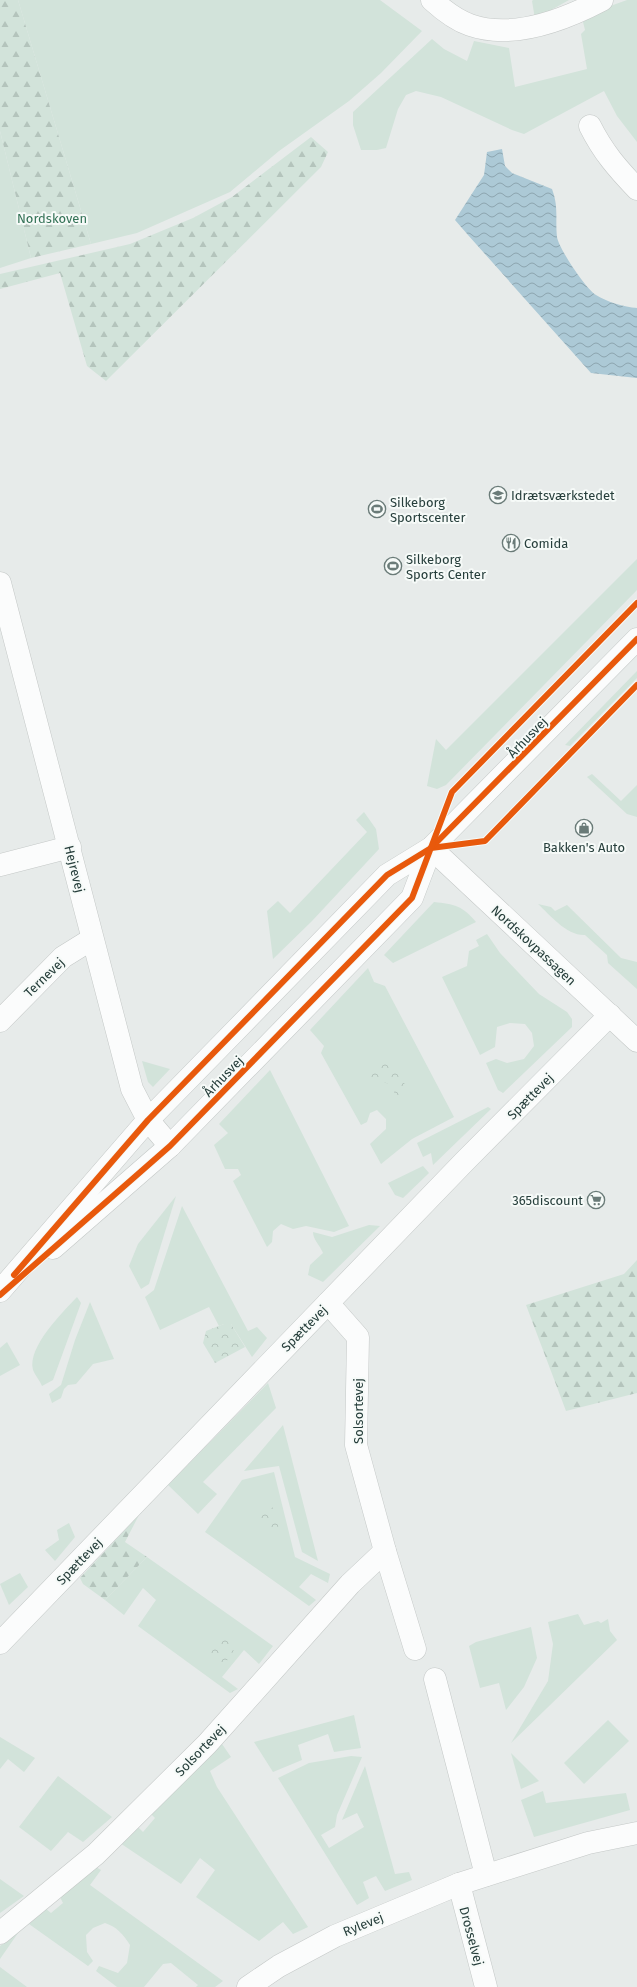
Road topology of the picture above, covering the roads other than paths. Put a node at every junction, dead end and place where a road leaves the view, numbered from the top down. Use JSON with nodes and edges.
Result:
{"nodes":[{"id":1,"x":432,"y":0,"type":"edge"},
{"id":2,"x":602,"y":0,"type":"edge"},
{"id":3,"x":590,"y":126,"type":"dead end"},
{"id":4,"x":637,"y":189,"type":"edge"},
{"id":5,"x":0,"y":583,"type":"edge"},
{"id":6,"x":637,"y":639,"type":"edge"},
{"id":7,"x":70,"y":847,"type":"junction"},
{"id":8,"x":431,"y":848,"type":"junction"},
{"id":9,"x":0,"y":865,"type":"edge"},
{"id":10,"x":92,"y":939,"type":"junction"},
{"id":11,"x":610,"y":1015,"type":"junction"},
{"id":12,"x":0,"y":1021,"type":"edge"},
{"id":13,"x":637,"y":1041,"type":"edge"},
{"id":14,"x":148,"y":1120,"type":"junction"},
{"id":15,"x":170,"y":1146,"type":"junction"},
{"id":16,"x":0,"y":1291,"type":"edge"},
{"id":17,"x":0,"y":1295,"type":"edge"},
{"id":18,"x":328,"y":1304,"type":"junction"},
{"id":19,"x":385,"y":1551,"type":"junction"},
{"id":20,"x":0,"y":1643,"type":"edge"},
{"id":21,"x":415,"y":1649,"type":"dead end"},
{"id":22,"x":434,"y":1679,"type":"dead end"},
{"id":23,"x":637,"y":1833,"type":"edge"},
{"id":24,"x":486,"y":1875,"type":"junction"},
{"id":25,"x":459,"y":1884,"type":"junction"},
{"id":26,"x":0,"y":1933,"type":"edge"},
{"id":27,"x":248,"y":1987,"type":"edge"},
{"id":28,"x":486,"y":1987,"type":"edge"}],
"edges":[{"from":1,"to":2,"type":"street"},
{"from":3,"to":4,"type":"street"},
{"from":5,"to":7,"type":"street","name":"Hejrevej"},
{"from":6,"to":8,"type":"street","name":"Århusvej"},
{"from":7,"to":9,"type":"street"},
{"from":7,"to":10,"type":"street","name":"Hejrevej"},
{"from":8,"to":11,"type":"street","name":"Nordskovpassagen"},
{"from":8,"to":14,"type":"street","name":"Århusvej"},
{"from":8,"to":15,"type":"street","name":"Århusvej"},
{"from":10,"to":12,"type":"street","name":"Ternevej"},
{"from":10,"to":14,"type":"street","name":"Hejrevej"},
{"from":11,"to":13,"type":"street","name":"Nordskovpassagen"},
{"from":11,"to":18,"type":"street","name":"Spættevej"},
{"from":14,"to":15,"type":"street","name":"Hejrevej"},
{"from":14,"to":16,"type":"street","name":"Århusvej"},
{"from":15,"to":17,"type":"street","name":"Århusvej"},
{"from":18,"to":19,"type":"street","name":"Solsortevej"},
{"from":18,"to":20,"type":"street","name":"Spættevej"},
{"from":19,"to":21,"type":"street","name":"Solsortevej"},
{"from":19,"to":26,"type":"street","name":"Solsortevej"},
{"from":22,"to":24,"type":"street"},
{"from":23,"to":24,"type":"street","name":"Rylevej"},
{"from":24,"to":25,"type":"street","name":"Rylevej"},
{"from":25,"to":27,"type":"street","name":"Rylevej"},
{"from":25,"to":28,"type":"street","name":"Drosselvej"}]}
